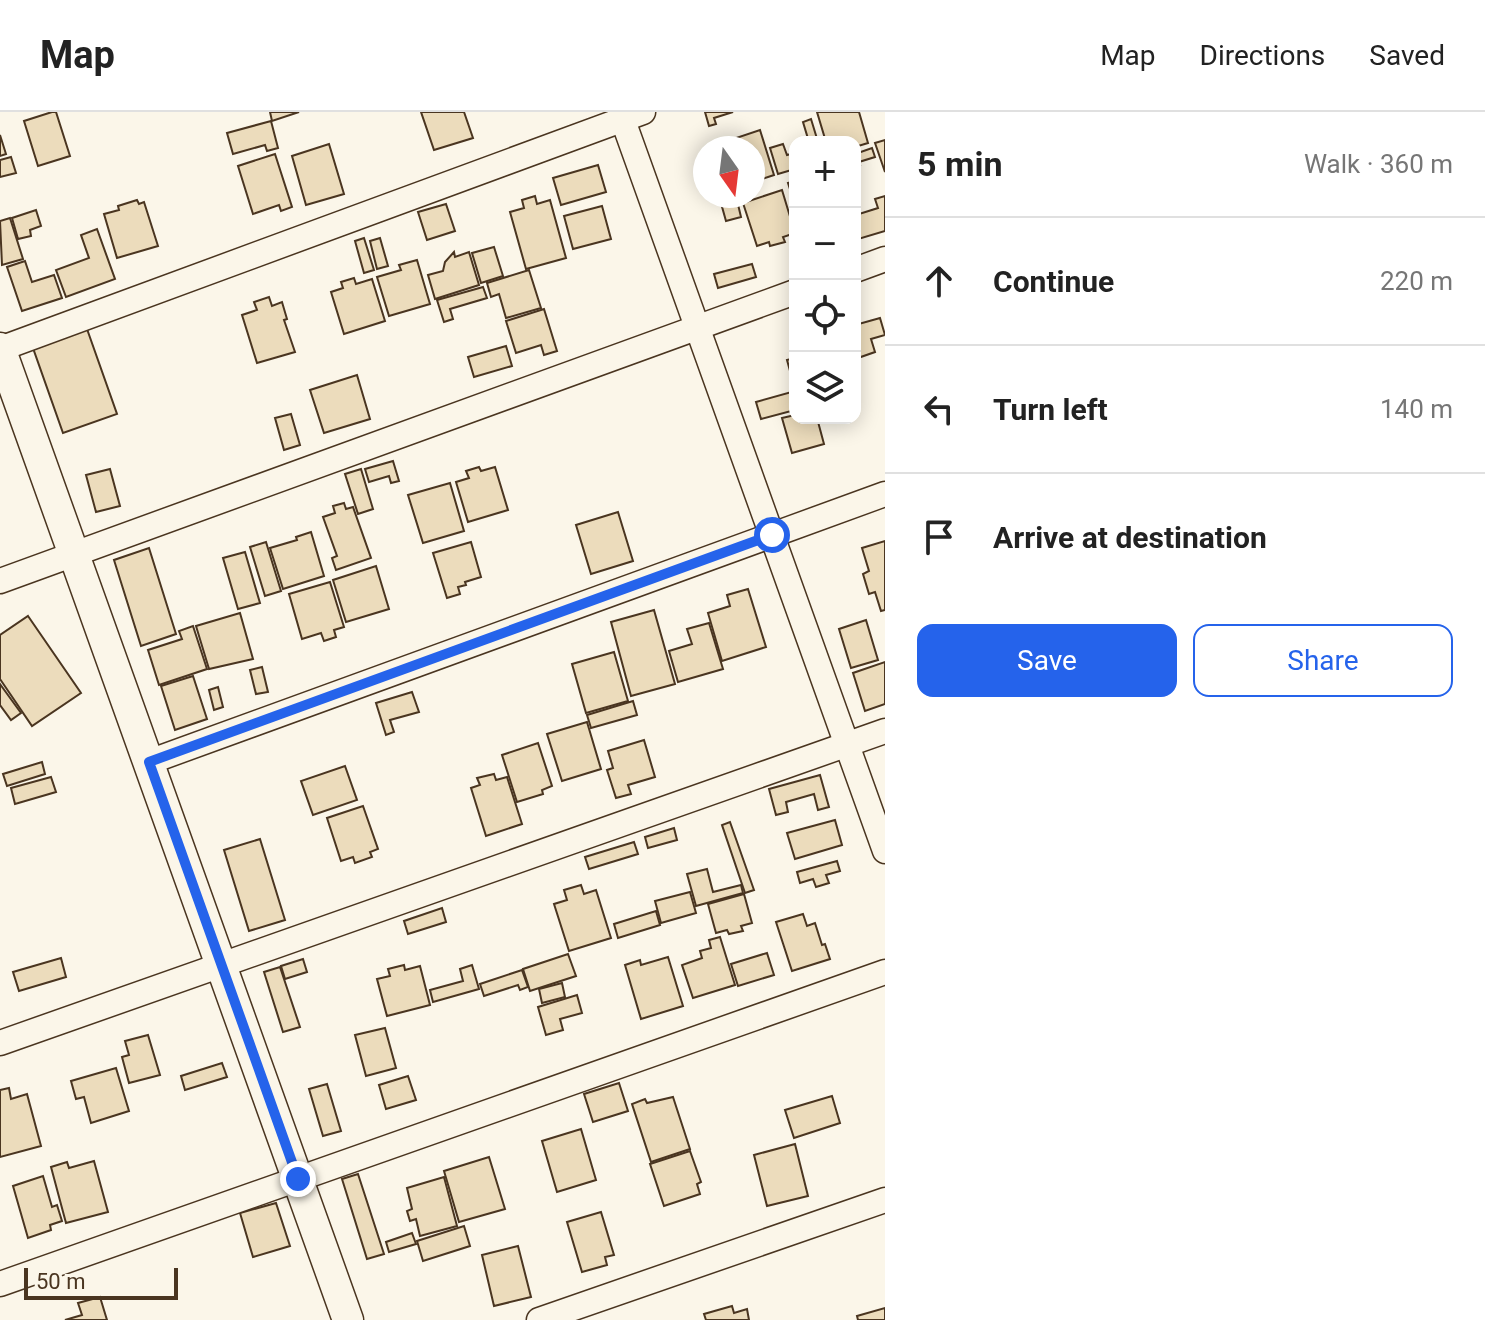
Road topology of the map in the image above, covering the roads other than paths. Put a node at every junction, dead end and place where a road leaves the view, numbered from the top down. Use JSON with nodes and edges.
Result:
{"nodes":[{"id":1,"x":629,"y":114,"type":"edge"},
{"id":2,"x":885,"y":259,"type":"edge"},
{"id":3,"x":861,"y":268,"type":"edge"},
{"id":4,"x":789,"y":294,"type":"edge"},
{"id":5,"x":697,"y":327,"type":"junction"},
{"id":6,"x":0,"y":348,"type":"edge"},
{"id":7,"x":885,"y":494,"type":"edge"},
{"id":8,"x":772,"y":535,"type":"junction"},
{"id":9,"x":75,"y":555,"type":"junction"},
{"id":10,"x":0,"y":581,"type":"edge"},
{"id":11,"x":885,"y":731,"type":"edge"},
{"id":12,"x":847,"y":744,"type":"junction"},
{"id":13,"x":149,"y":762,"type":"junction"},
{"id":14,"x":885,"y":851,"type":"edge"},
{"id":15,"x":221,"y":965,"type":"junction"},
{"id":16,"x":885,"y":972,"type":"edge"},
{"id":17,"x":0,"y":1043,"type":"edge"},
{"id":18,"x":298,"y":1179,"type":"junction"},
{"id":19,"x":885,"y":1200,"type":"edge"},
{"id":20,"x":0,"y":1284,"type":"edge"},
{"id":21,"x":348,"y":1320,"type":"edge"},
{"id":22,"x":539,"y":1320,"type":"edge"}],
"edges":[{"from":1,"to":5,"type":"street"},
{"from":1,"to":6,"type":"street"},
{"from":2,"to":3,"type":"street"},
{"from":4,"to":5,"type":"street"},
{"from":5,"to":8,"type":"street"},
{"from":5,"to":9,"type":"street"},
{"from":6,"to":9,"type":"main road"},
{"from":7,"to":8,"type":"street"},
{"from":8,"to":12,"type":"street"},
{"from":8,"to":13,"type":"street"},
{"from":9,"to":10,"type":"street"},
{"from":9,"to":13,"type":"main road"},
{"from":11,"to":12,"type":"street"},
{"from":12,"to":14,"type":"street"},
{"from":12,"to":15,"type":"street"},
{"from":13,"to":15,"type":"main road"},
{"from":15,"to":17,"type":"street"},
{"from":15,"to":18,"type":"main road"},
{"from":16,"to":18,"type":"street"},
{"from":18,"to":20,"type":"street"},
{"from":18,"to":21,"type":"main road"},
{"from":19,"to":22,"type":"street"}]}
